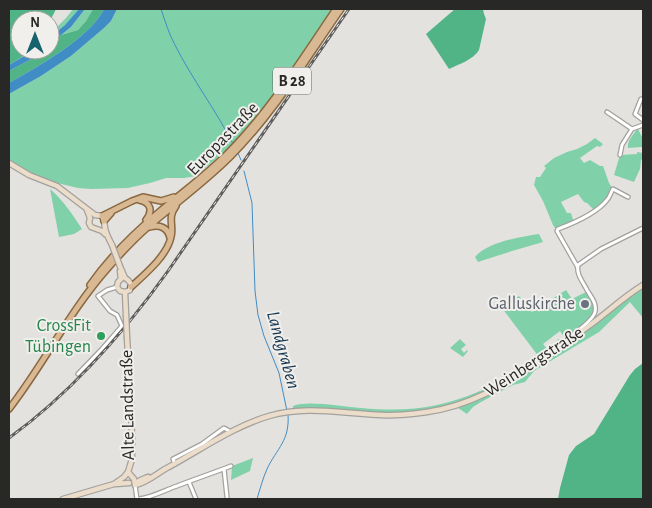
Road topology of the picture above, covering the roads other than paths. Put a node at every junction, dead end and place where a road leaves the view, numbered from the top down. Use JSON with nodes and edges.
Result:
{"nodes":[{"id":1,"x":336,"y":9,"type":"edge"},
{"id":2,"x":341,"y":9,"type":"edge"},
{"id":3,"x":641,"y":99,"type":"dead end"},
{"id":4,"x":607,"y":112,"type":"dead end"},
{"id":5,"x":643,"y":120,"type":"edge"},
{"id":6,"x":643,"y":125,"type":"edge"},
{"id":7,"x":632,"y":129,"type":"junction"},
{"id":8,"x":235,"y":149,"type":"junction"},
{"id":9,"x":620,"y":155,"type":"dead end"},
{"id":10,"x":9,"y":163,"type":"edge"},
{"id":11,"x":181,"y":197,"type":"junction"},
{"id":12,"x":628,"y":197,"type":"dead end"},
{"id":13,"x":137,"y":199,"type":"junction"},
{"id":14,"x":93,"y":217,"type":"junction"},
{"id":15,"x":103,"y":220,"type":"junction"},
{"id":16,"x":145,"y":227,"type":"junction"},
{"id":17,"x":643,"y":228,"type":"edge"},
{"id":18,"x":99,"y":229,"type":"junction"},
{"id":19,"x":108,"y":236,"type":"junction"},
{"id":20,"x":170,"y":240,"type":"junction"},
{"id":21,"x":578,"y":266,"type":"junction"},
{"id":22,"x":127,"y":281,"type":"junction"},
{"id":23,"x":643,"y":285,"type":"edge"},
{"id":24,"x":117,"y":287,"type":"junction"},
{"id":25,"x":125,"y":292,"type":"junction"},
{"id":26,"x":534,"y":360,"type":"dead end"},
{"id":27,"x":78,"y":374,"type":"dead end"},
{"id":28,"x":9,"y":408,"type":"edge"},
{"id":29,"x":231,"y":432,"type":"junction"},
{"id":30,"x":175,"y":464,"type":"junction"},
{"id":31,"x":231,"y":466,"type":"dead end"},
{"id":32,"x":224,"y":469,"type":"junction"},
{"id":33,"x":128,"y":472,"type":"junction"},
{"id":34,"x":124,"y":477,"type":"junction"},
{"id":35,"x":134,"y":482,"type":"junction"},
{"id":36,"x":189,"y":482,"type":"junction"},
{"id":37,"x":114,"y":484,"type":"junction"},
{"id":38,"x":227,"y":497,"type":"dead end"},
{"id":39,"x":63,"y":499,"type":"edge"},
{"id":40,"x":138,"y":499,"type":"edge"},
{"id":41,"x":196,"y":499,"type":"edge"}],
"edges":[{"from":1,"to":8,"type":"main road","name":"Europastraße","number":"B 28"},
{"from":2,"to":8,"type":"main road","name":"Europastraße","number":"B 28"},
{"from":3,"to":5,"type":"street"},
{"from":4,"to":7,"type":"street"},
{"from":6,"to":7,"type":"street"},
{"from":7,"to":9,"type":"street"},
{"from":8,"to":11,"type":"main road","name":"Europastraße","number":"B 28"},
{"from":8,"to":11,"type":"main road","name":"Europastraße","number":"B 28"},
{"from":10,"to":14,"type":"street"},
{"from":11,"to":13,"type":"main road"},
{"from":11,"to":16,"type":"main road","number":"B 28"},
{"from":11,"to":20,"type":"main road"},
{"from":12,"to":21,"type":"street"},
{"from":13,"to":15,"type":"main road"},
{"from":13,"to":16,"type":"main road"},
{"from":14,"to":15,"type":"street"},
{"from":14,"to":18,"type":"street"},
{"from":15,"to":18,"type":"street"},
{"from":15,"to":19,"type":"street"},
{"from":16,"to":20,"type":"main road"},
{"from":16,"to":28,"type":"main road","number":"B 28"},
{"from":17,"to":21,"type":"street"},
{"from":18,"to":19,"type":"street"},
{"from":19,"to":22,"type":"street","bridge":true},
{"from":20,"to":22,"type":"main road"},
{"from":21,"to":26,"type":"street"},
{"from":22,"to":24,"type":"street"},
{"from":22,"to":25,"type":"street"},
{"from":23,"to":29,"type":"street","name":"Weinbergstraße"},
{"from":24,"to":25,"type":"street"},
{"from":24,"to":27,"type":"street","name":"Alte Landstraße"},
{"from":25,"to":33,"type":"street","name":"Alte Landstraße","bridge":true},
{"from":29,"to":30,"type":"street"},
{"from":29,"to":30,"type":"street"},
{"from":30,"to":35,"type":"street"},
{"from":31,"to":32,"type":"street"},
{"from":32,"to":36,"type":"street"},
{"from":32,"to":38,"type":"street"},
{"from":33,"to":34,"type":"street","name":"Alte Landstraße"},
{"from":33,"to":35,"type":"street","name":"Alte Landstraße"},
{"from":34,"to":35,"type":"street","name":"Alte Landstraße"},
{"from":34,"to":37,"type":"street"},
{"from":35,"to":37,"type":"street"},
{"from":35,"to":40,"type":"street","name":"Alte Landstraße"},
{"from":36,"to":40,"type":"street"},
{"from":36,"to":41,"type":"street"},
{"from":37,"to":39,"type":"street"}]}
